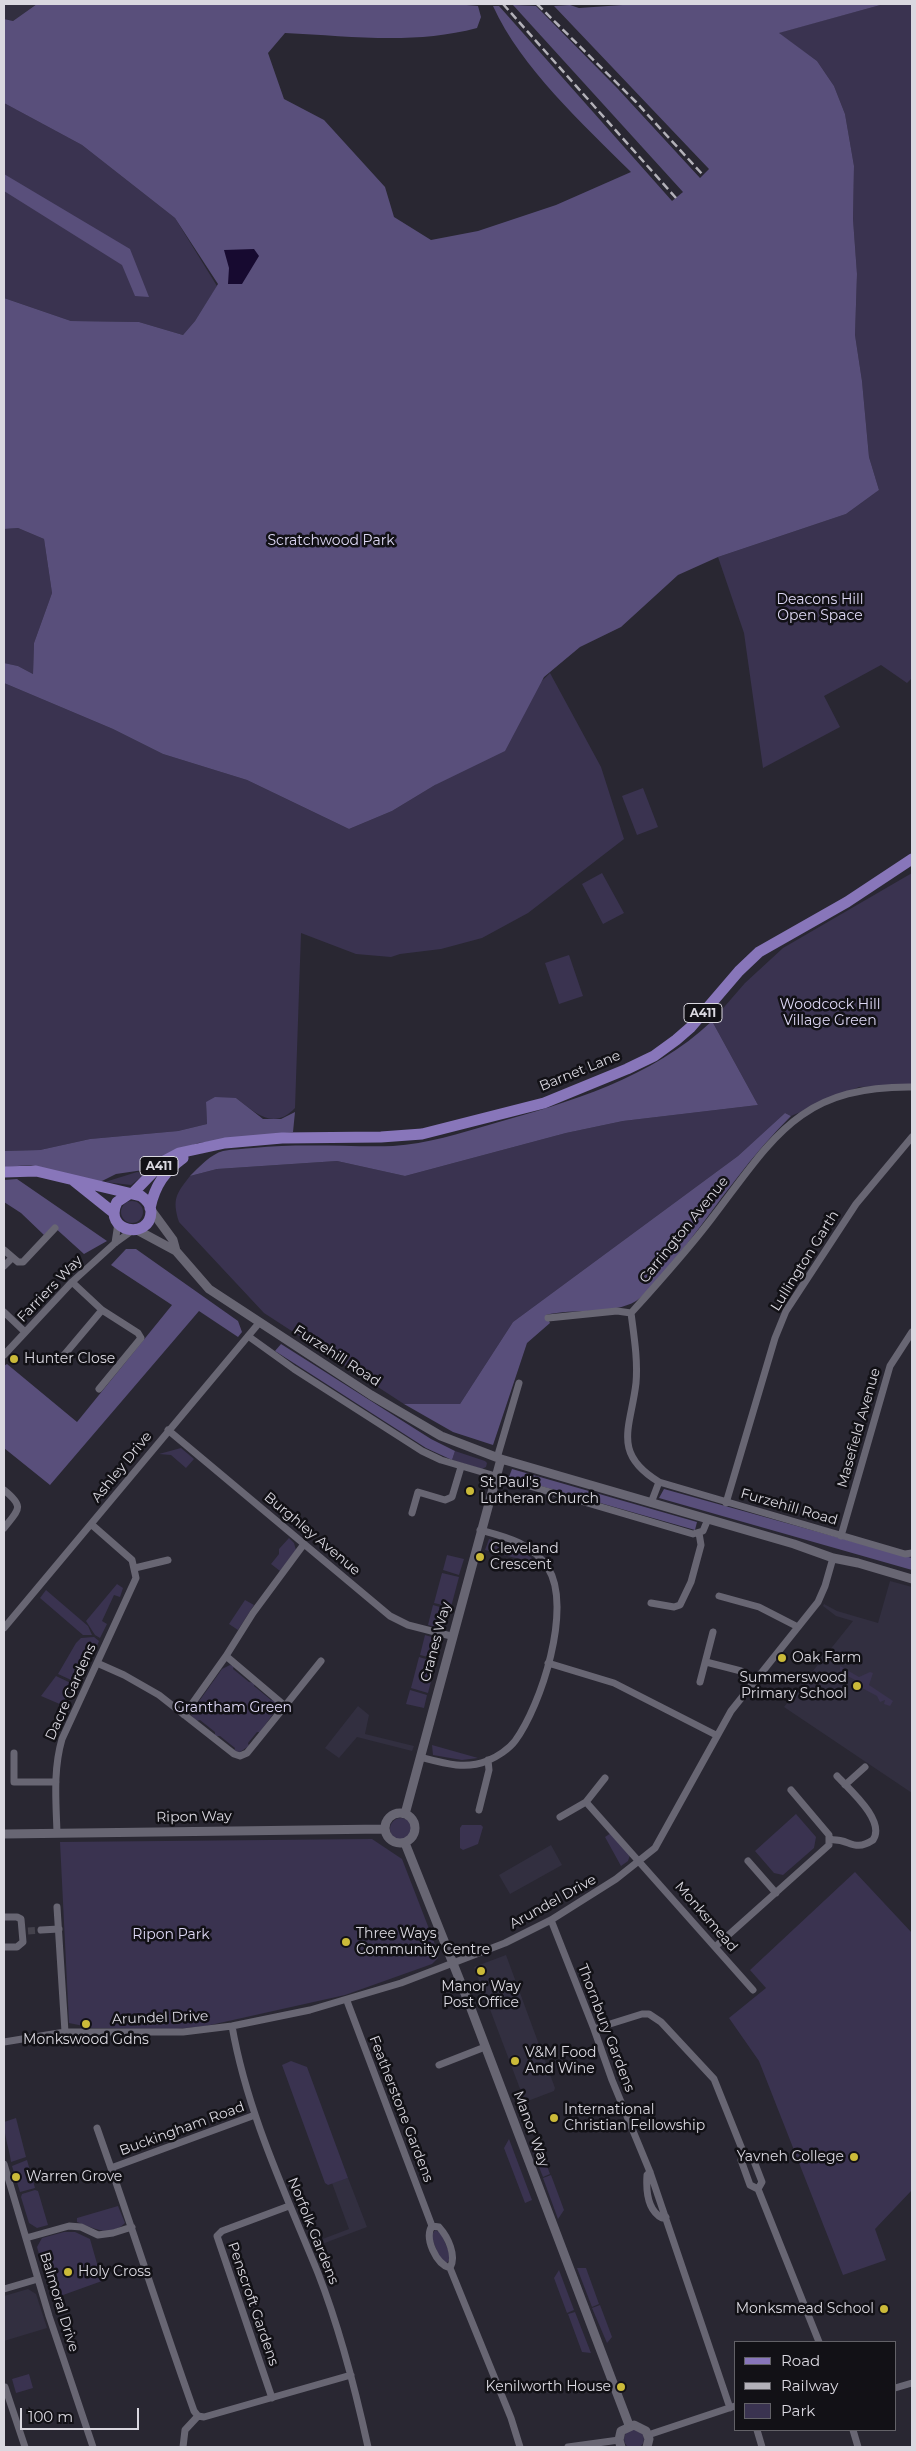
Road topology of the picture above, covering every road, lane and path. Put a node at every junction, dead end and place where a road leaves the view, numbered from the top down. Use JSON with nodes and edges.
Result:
{"nodes":[{"id":1,"x":912,"y":859,"type":"edge"},
{"id":2,"x":912,"y":1087,"type":"edge"},
{"id":3,"x":912,"y":1137,"type":"edge"},
{"id":4,"x":193,"y":1151,"type":"junction"},
{"id":5,"x":4,"y":1172,"type":"edge"},
{"id":6,"x":74,"y":1181,"type":"junction"},
{"id":7,"x":131,"y":1194,"type":"junction"},
{"id":8,"x":151,"y":1209,"type":"junction"},
{"id":9,"x":116,"y":1218,"type":"junction"},
{"id":10,"x":55,"y":1228,"type":"dead end"},
{"id":11,"x":135,"y":1230,"type":"junction"},
{"id":12,"x":115,"y":1243,"type":"junction"},
{"id":13,"x":4,"y":1250,"type":"edge"},
{"id":14,"x":176,"y":1251,"type":"junction"},
{"id":15,"x":12,"y":1258,"type":"junction"},
{"id":16,"x":4,"y":1266,"type":"edge"},
{"id":17,"x":72,"y":1282,"type":"junction"},
{"id":18,"x":102,"y":1310,"type":"junction"},
{"id":19,"x":4,"y":1312,"type":"edge"},
{"id":20,"x":631,"y":1314,"type":"junction"},
{"id":21,"x":548,"y":1318,"type":"dead end"},
{"id":22,"x":259,"y":1323,"type":"junction"},
{"id":23,"x":25,"y":1332,"type":"junction"},
{"id":24,"x":912,"y":1332,"type":"edge"},
{"id":25,"x":248,"y":1336,"type":"junction"},
{"id":26,"x":4,"y":1355,"type":"edge"},
{"id":27,"x":59,"y":1361,"type":"dead end"},
{"id":28,"x":519,"y":1383,"type":"dead end"},
{"id":29,"x":98,"y":1389,"type":"dead end"},
{"id":30,"x":168,"y":1430,"type":"junction"},
{"id":31,"x":499,"y":1458,"type":"junction"},
{"id":32,"x":461,"y":1467,"type":"junction"},
{"id":33,"x":496,"y":1477,"type":"junction"},
{"id":34,"x":659,"y":1482,"type":"junction"},
{"id":35,"x":4,"y":1490,"type":"edge"},
{"id":36,"x":651,"y":1503,"type":"junction"},
{"id":37,"x":726,"y":1503,"type":"junction"},
{"id":38,"x":412,"y":1513,"type":"dead end"},
{"id":39,"x":708,"y":1519,"type":"junction"},
{"id":40,"x":91,"y":1524,"type":"junction"},
{"id":41,"x":4,"y":1528,"type":"edge"},
{"id":42,"x":480,"y":1530,"type":"junction"},
{"id":43,"x":699,"y":1533,"type":"junction"},
{"id":44,"x":841,"y":1536,"type":"junction"},
{"id":45,"x":304,"y":1544,"type":"junction"},
{"id":46,"x":912,"y":1553,"type":"edge"},
{"id":47,"x":833,"y":1558,"type":"junction"},
{"id":48,"x":168,"y":1560,"type":"dead end"},
{"id":49,"x":135,"y":1568,"type":"junction"},
{"id":50,"x":912,"y":1579,"type":"edge"},
{"id":51,"x":719,"y":1596,"type":"dead end"},
{"id":52,"x":651,"y":1603,"type":"dead end"},
{"id":53,"x":798,"y":1627,"type":"junction"},
{"id":54,"x":4,"y":1628,"type":"edge"},
{"id":55,"x":713,"y":1632,"type":"dead end"},
{"id":56,"x":452,"y":1636,"type":"junction"},
{"id":57,"x":226,"y":1656,"type":"junction"},
{"id":58,"x":321,"y":1661,"type":"dead end"},
{"id":59,"x":706,"y":1662,"type":"junction"},
{"id":60,"x":97,"y":1663,"type":"junction"},
{"id":61,"x":548,"y":1663,"type":"junction"},
{"id":62,"x":755,"y":1680,"type":"junction"},
{"id":63,"x":700,"y":1682,"type":"dead end"},
{"id":64,"x":285,"y":1706,"type":"junction"},
{"id":65,"x":184,"y":1715,"type":"junction"},
{"id":66,"x":716,"y":1735,"type":"junction"},
{"id":67,"x":14,"y":1753,"type":"dead end"},
{"id":68,"x":420,"y":1758,"type":"junction"},
{"id":69,"x":488,"y":1760,"type":"junction"},
{"id":70,"x":865,"y":1766,"type":"dead end"},
{"id":71,"x":837,"y":1776,"type":"dead end"},
{"id":72,"x":605,"y":1778,"type":"dead end"},
{"id":73,"x":56,"y":1782,"type":"junction"},
{"id":74,"x":845,"y":1785,"type":"junction"},
{"id":75,"x":791,"y":1790,"type":"dead end"},
{"id":76,"x":586,"y":1802,"type":"junction"},
{"id":77,"x":479,"y":1810,"type":"dead end"},
{"id":78,"x":405,"y":1814,"type":"junction"},
{"id":79,"x":560,"y":1817,"type":"dead end"},
{"id":80,"x":384,"y":1829,"type":"junction"},
{"id":81,"x":57,"y":1833,"type":"junction"},
{"id":82,"x":4,"y":1834,"type":"edge"},
{"id":83,"x":830,"y":1840,"type":"junction"},
{"id":84,"x":405,"y":1843,"type":"junction"},
{"id":85,"x":748,"y":1861,"type":"dead end"},
{"id":86,"x":640,"y":1862,"type":"junction"},
{"id":87,"x":776,"y":1893,"type":"junction"},
{"id":88,"x":57,"y":1907,"type":"dead end"},
{"id":89,"x":4,"y":1917,"type":"edge"},
{"id":90,"x":551,"y":1920,"type":"junction"},
{"id":91,"x":59,"y":1929,"type":"junction"},
{"id":92,"x":41,"y":1930,"type":"tunnel mouth"},
{"id":93,"x":4,"y":1947,"type":"edge"},
{"id":94,"x":715,"y":1947,"type":"junction"},
{"id":95,"x":452,"y":1964,"type":"junction"},
{"id":96,"x":753,"y":1990,"type":"dead end"},
{"id":97,"x":347,"y":2001,"type":"junction"},
{"id":98,"x":232,"y":2026,"type":"junction"},
{"id":99,"x":594,"y":2029,"type":"junction"},
{"id":100,"x":65,"y":2032,"type":"junction"},
{"id":101,"x":4,"y":2042,"type":"edge"},
{"id":102,"x":485,"y":2047,"type":"junction"},
{"id":103,"x":439,"y":2065,"type":"dead end"},
{"id":104,"x":255,"y":2115,"type":"junction"},
{"id":105,"x":97,"y":2128,"type":"dead end"},
{"id":106,"x":744,"y":2154,"type":"junction"},
{"id":107,"x":4,"y":2164,"type":"edge"},
{"id":108,"x":111,"y":2168,"type":"junction"},
{"id":109,"x":650,"y":2172,"type":"junction"},
{"id":110,"x":758,"y":2189,"type":"junction"},
{"id":111,"x":289,"y":2206,"type":"junction"},
{"id":112,"x":666,"y":2217,"type":"junction"},
{"id":113,"x":132,"y":2226,"type":"junction"},
{"id":114,"x":432,"y":2226,"type":"junction"},
{"id":115,"x":26,"y":2238,"type":"junction"},
{"id":116,"x":450,"y":2268,"type":"junction"},
{"id":117,"x":38,"y":2279,"type":"junction"},
{"id":118,"x":4,"y":2289,"type":"edge"},
{"id":119,"x":819,"y":2341,"type":"edge"},
{"id":120,"x":351,"y":2375,"type":"junction"},
{"id":121,"x":912,"y":2383,"type":"edge"},
{"id":122,"x":5,"y":2387,"type":"dead end"},
{"id":123,"x":896,"y":2388,"type":"edge"},
{"id":124,"x":272,"y":2398,"type":"junction"},
{"id":125,"x":732,"y":2407,"type":"edge"},
{"id":126,"x":198,"y":2416,"type":"junction"},
{"id":127,"x":629,"y":2425,"type":"junction"},
{"id":128,"x":757,"y":2431,"type":"edge"},
{"id":129,"x":853,"y":2431,"type":"edge"},
{"id":130,"x":648,"y":2435,"type":"junction"},
{"id":131,"x":620,"y":2444,"type":"edge"},
{"id":132,"x":25,"y":2447,"type":"edge"},
{"id":133,"x":93,"y":2447,"type":"edge"},
{"id":134,"x":183,"y":2447,"type":"edge"},
{"id":135,"x":368,"y":2447,"type":"edge"},
{"id":136,"x":520,"y":2447,"type":"edge"},
{"id":137,"x":568,"y":2447,"type":"edge"},
{"id":138,"x":647,"y":2447,"type":"edge"},
{"id":139,"x":762,"y":2447,"type":"edge"},
{"id":140,"x":858,"y":2447,"type":"edge"}],
"edges":[{"from":1,"to":4,"type":"main road","name":"Barnet Lane","number":"A411"},
{"from":2,"to":20,"type":"street","name":"Carrington Avenue"},
{"from":3,"to":37,"type":"street","name":"Lullington Garth"},
{"from":4,"to":7,"type":"main road","name":"Barnet Lane","number":"A411"},
{"from":4,"to":8,"type":"main road","name":"Barnet Lane","number":"A411"},
{"from":5,"to":6,"type":"main road","number":"A411"},
{"from":6,"to":7,"type":"main road","number":"A411"},
{"from":6,"to":9,"type":"main road","number":"A411"},
{"from":7,"to":8,"type":"main road","number":"A411"},
{"from":7,"to":9,"type":"main road","name":"Barnet Lane","number":"A411"},
{"from":8,"to":11,"type":"main road","name":"Barnet Lane","number":"A411"},
{"from":8,"to":14,"type":"street","name":"Furzehill Road"},
{"from":9,"to":11,"type":"main road","number":"A411"},
{"from":9,"to":12,"type":"street"},
{"from":10,"to":15,"type":"street"},
{"from":11,"to":12,"type":"street","name":"Farriers Way"},
{"from":11,"to":14,"type":"street","name":"Furzehill Road"},
{"from":12,"to":17,"type":"street","name":"Farriers Way"},
{"from":13,"to":15,"type":"street"},
{"from":14,"to":22,"type":"street","name":"Furzehill Road"},
{"from":15,"to":16,"type":"street"},
{"from":17,"to":18,"type":"street"},
{"from":17,"to":23,"type":"street","name":"Farriers Way"},
{"from":18,"to":27,"type":"street"},
{"from":18,"to":29,"type":"street"},
{"from":19,"to":23,"type":"street"},
{"from":20,"to":21,"type":"street"},
{"from":20,"to":34,"type":"street"},
{"from":22,"to":25,"type":"street","name":"Ashley Drive"},
{"from":22,"to":31,"type":"street","name":"Furzehill Road"},
{"from":23,"to":26,"type":"street","name":"Farriers Way"},
{"from":24,"to":44,"type":"street","name":"Masefield Avenue"},
{"from":25,"to":30,"type":"street","name":"Ashley Drive"},
{"from":25,"to":32,"type":"street"},
{"from":28,"to":31,"type":"street"},
{"from":30,"to":40,"type":"street","name":"Ashley Drive"},
{"from":30,"to":45,"type":"street","name":"Burghley Avenue"},
{"from":31,"to":33,"type":"street"},
{"from":31,"to":36,"type":"street","name":"Furzehill Road"},
{"from":32,"to":33,"type":"street"},
{"from":32,"to":38,"type":"street"},
{"from":33,"to":42,"type":"street","name":"Cranes Way"},
{"from":33,"to":43,"type":"street"},
{"from":34,"to":36,"type":"street"},
{"from":34,"to":37,"type":"street","name":"Furzehill Road"},
{"from":35,"to":41,"type":"street"},
{"from":36,"to":39,"type":"street","name":"Furzehill Road"},
{"from":37,"to":44,"type":"street","name":"Furzehill Road"},
{"from":39,"to":43,"type":"street"},
{"from":39,"to":47,"type":"street","name":"Furzehill Road"},
{"from":40,"to":49,"type":"street"},
{"from":40,"to":54,"type":"street","name":"Ashley Drive"},
{"from":42,"to":56,"type":"street","name":"Cranes Way"},
{"from":42,"to":61,"type":"street"},
{"from":43,"to":52,"type":"street"},
{"from":44,"to":46,"type":"street","name":"Furzehill Road"},
{"from":45,"to":56,"type":"street","name":"Burghley Avenue"},
{"from":45,"to":57,"type":"street"},
{"from":47,"to":50,"type":"street","name":"Furzehill Road"},
{"from":47,"to":53,"type":"street","name":"Arundel Drive"},
{"from":48,"to":49,"type":"street"},
{"from":49,"to":60,"type":"street","name":"Dacre Gardens"},
{"from":51,"to":53,"type":"street"},
{"from":53,"to":62,"type":"street","name":"Arundel Drive"},
{"from":55,"to":59,"type":"street"},
{"from":56,"to":68,"type":"street","name":"Cranes Way"},
{"from":57,"to":64,"type":"street"},
{"from":57,"to":65,"type":"street"},
{"from":58,"to":64,"type":"street"},
{"from":59,"to":62,"type":"street"},
{"from":59,"to":63,"type":"street"},
{"from":60,"to":65,"type":"street"},
{"from":60,"to":73,"type":"street","name":"Dacre Gardens"},
{"from":61,"to":66,"type":"street"},
{"from":61,"to":69,"type":"street"},
{"from":62,"to":66,"type":"street","name":"Arundel Drive"},
{"from":64,"to":65,"type":"street"},
{"from":66,"to":86,"type":"street","name":"Arundel Drive"},
{"from":67,"to":73,"type":"street"},
{"from":68,"to":69,"type":"street"},
{"from":68,"to":78,"type":"street","name":"Cranes Way"},
{"from":69,"to":77,"type":"street"},
{"from":70,"to":74,"type":"street"},
{"from":71,"to":74,"type":"street"},
{"from":72,"to":76,"type":"street"},
{"from":73,"to":81,"type":"street","name":"Dacre Gardens"},
{"from":74,"to":83,"type":"street"},
{"from":75,"to":83,"type":"street"},
{"from":76,"to":79,"type":"street"},
{"from":76,"to":86,"type":"street","name":"Monksmead"},
{"from":78,"to":80,"type":"street"},
{"from":78,"to":84,"type":"street"},
{"from":80,"to":81,"type":"street","name":"Ripon Way"},
{"from":80,"to":84,"type":"street"},
{"from":81,"to":82,"type":"street","name":"Ripon Way"},
{"from":83,"to":87,"type":"street"},
{"from":84,"to":95,"type":"street","name":"Manor Way"},
{"from":85,"to":87,"type":"street"},
{"from":86,"to":90,"type":"street","name":"Arundel Drive"},
{"from":86,"to":94,"type":"street","name":"Monksmead"},
{"from":87,"to":94,"type":"street"},
{"from":88,"to":91,"type":"street"},
{"from":89,"to":93,"type":"street"},
{"from":90,"to":95,"type":"street","name":"Arundel Drive"},
{"from":90,"to":99,"type":"street","name":"Thornbury Gardens"},
{"from":91,"to":92,"type":"street"},
{"from":91,"to":100,"type":"street"},
{"from":94,"to":96,"type":"street","name":"Monksmead"},
{"from":95,"to":97,"type":"street","name":"Arundel Drive"},
{"from":95,"to":102,"type":"street","name":"Manor Way"},
{"from":97,"to":98,"type":"street","name":"Arundel Drive"},
{"from":97,"to":114,"type":"street","name":"Featherstone Gardens"},
{"from":98,"to":100,"type":"street","name":"Arundel Drive"},
{"from":98,"to":104,"type":"street","name":"Norfolk Gardens"},
{"from":99,"to":106,"type":"street"},
{"from":99,"to":109,"type":"street","name":"Thornbury Gardens"},
{"from":100,"to":101,"type":"street","name":"Arundel Drive"},
{"from":102,"to":103,"type":"street"},
{"from":102,"to":127,"type":"street","name":"Manor Way"},
{"from":104,"to":108,"type":"street","name":"Buckingham Road"},
{"from":104,"to":111,"type":"street","name":"Norfolk Gardens"},
{"from":105,"to":108,"type":"street"},
{"from":106,"to":110,"type":"street"},
{"from":106,"to":110,"type":"street"},
{"from":107,"to":115,"type":"street","name":"Balmoral Drive"},
{"from":108,"to":113,"type":"street","name":"Buckingham Road"},
{"from":109,"to":112,"type":"street","name":"Thornbury Gardens"},
{"from":109,"to":112,"type":"street","name":"Thornbury Gardens"},
{"from":110,"to":119,"type":"street"},
{"from":111,"to":120,"type":"street","name":"Norfolk Gardens"},
{"from":111,"to":124,"type":"street","name":"Penscroft Gardens"},
{"from":112,"to":125,"type":"street","name":"Thornbury Gardens"},
{"from":113,"to":115,"type":"street"},
{"from":113,"to":126,"type":"street","name":"Buckingham Road"},
{"from":114,"to":116,"type":"street","name":"Featherstone Gardens"},
{"from":114,"to":116,"type":"street","name":"Featherstone Gardens"},
{"from":115,"to":117,"type":"street","name":"Balmoral Drive"},
{"from":116,"to":136,"type":"street","name":"Featherstone Gardens"},
{"from":117,"to":118,"type":"street"},
{"from":117,"to":133,"type":"street","name":"Balmoral Drive"},
{"from":120,"to":124,"type":"street"},
{"from":120,"to":135,"type":"street","name":"Norfolk Gardens"},
{"from":121,"to":123,"type":"street"},
{"from":122,"to":132,"type":"street"},
{"from":124,"to":126,"type":"street"},
{"from":125,"to":130,"type":"street"},
{"from":126,"to":134,"type":"street"},
{"from":127,"to":130,"type":"street"},
{"from":127,"to":131,"type":"street"},
{"from":128,"to":139,"type":"street"},
{"from":129,"to":140,"type":"street"},
{"from":130,"to":138,"type":"street"},
{"from":131,"to":137,"type":"street"}]}
